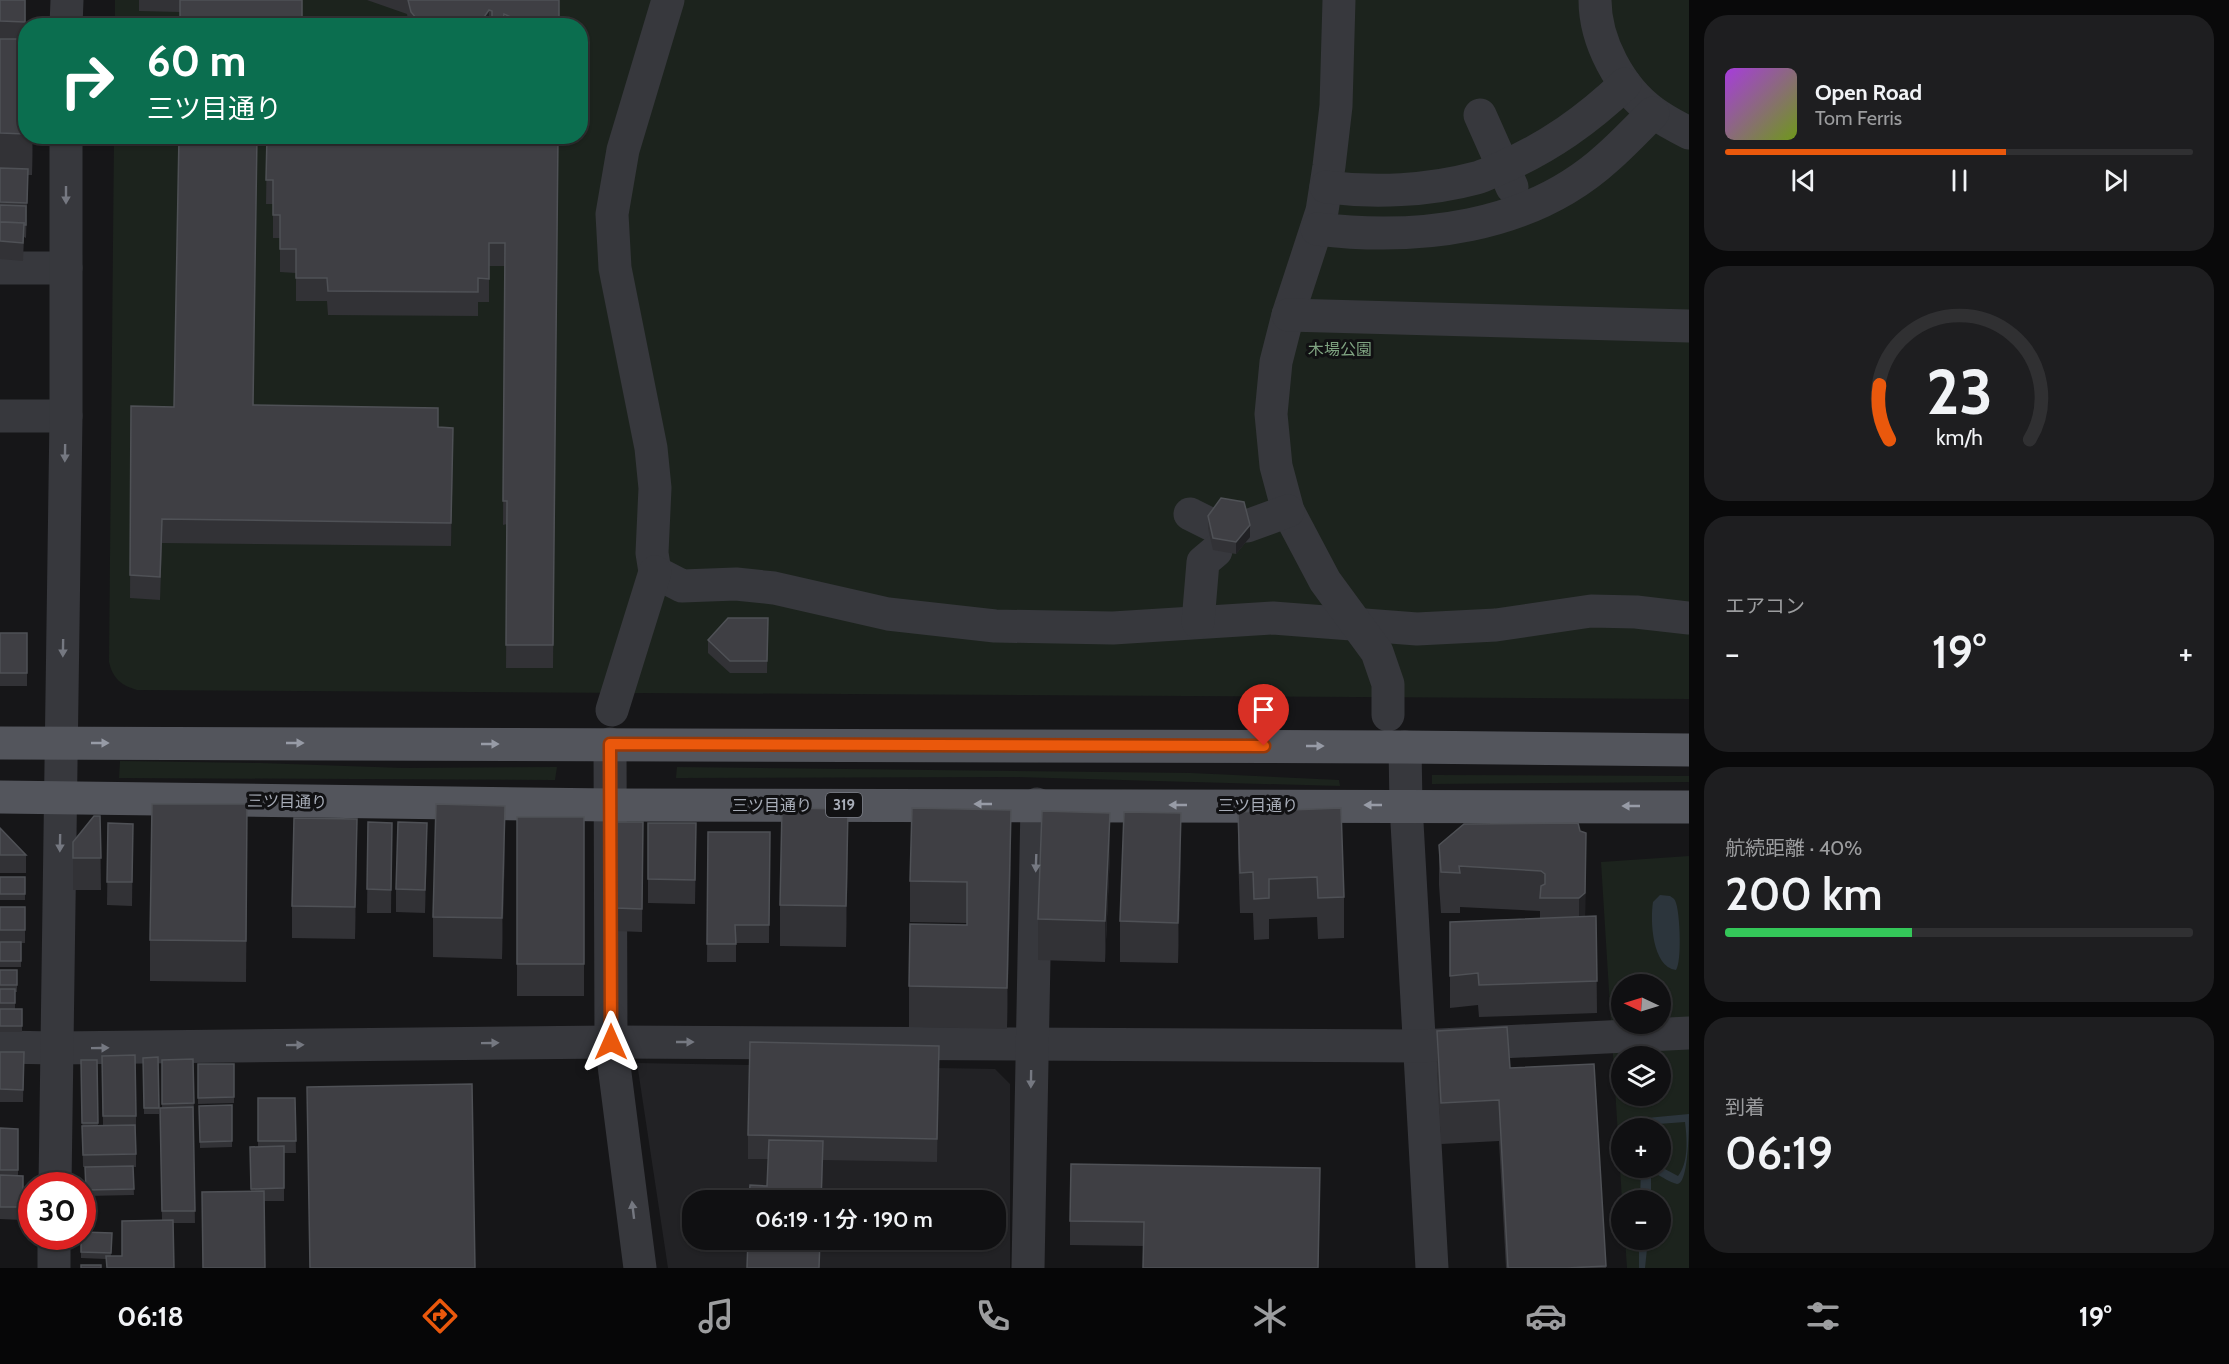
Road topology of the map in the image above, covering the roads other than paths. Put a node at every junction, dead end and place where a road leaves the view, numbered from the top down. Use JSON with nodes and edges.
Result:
{"nodes":[{"id":1,"x":67,"y":0,"type":"edge"},
{"id":2,"x":668,"y":0,"type":"edge"},
{"id":3,"x":1339,"y":0,"type":"edge"},
{"id":4,"x":1595,"y":0,"type":"edge"},
{"id":5,"x":66,"y":18,"type":"edge"},
{"id":6,"x":1625,"y":84,"type":"junction"},
{"id":7,"x":1653,"y":113,"type":"junction"},
{"id":8,"x":1480,"y":115,"type":"dead end"},
{"id":9,"x":1689,"y":134,"type":"edge"},
{"id":10,"x":66,"y":144,"type":"edge"},
{"id":11,"x":1503,"y":167,"type":"junction"},
{"id":12,"x":1326,"y":187,"type":"junction"},
{"id":13,"x":1522,"y":209,"type":"junction"},
{"id":14,"x":1317,"y":229,"type":"junction"},
{"id":15,"x":0,"y":268,"type":"edge"},
{"id":16,"x":66,"y":268,"type":"junction"},
{"id":17,"x":1288,"y":315,"type":"junction"},
{"id":18,"x":1689,"y":326,"type":"edge"},
{"id":19,"x":0,"y":416,"type":"edge"},
{"id":20,"x":66,"y":416,"type":"junction"},
{"id":21,"x":1288,"y":511,"type":"junction"},
{"id":22,"x":1247,"y":526,"type":"edge"},
{"id":23,"x":1205,"y":530,"type":"dead end"},
{"id":24,"x":655,"y":572,"type":"junction"},
{"id":25,"x":1689,"y":618,"type":"edge"},
{"id":26,"x":1198,"y":622,"type":"junction"},
{"id":27,"x":1354,"y":624,"type":"junction"},
{"id":28,"x":612,"y":710,"type":"dead end"},
{"id":29,"x":1388,"y":715,"type":"dead end"},
{"id":30,"x":0,"y":743,"type":"edge"},
{"id":31,"x":62,"y":743,"type":"junction"},
{"id":32,"x":610,"y":744,"type":"junction"},
{"id":33,"x":1405,"y":747,"type":"junction"},
{"id":34,"x":1689,"y":750,"type":"edge"},
{"id":35,"x":0,"y":797,"type":"edge"},
{"id":36,"x":61,"y":798,"type":"junction"},
{"id":37,"x":1037,"y":804,"type":"junction"},
{"id":38,"x":611,"y":805,"type":"junction"},
{"id":39,"x":1406,"y":805,"type":"junction"},
{"id":40,"x":1689,"y":807,"type":"edge"},
{"id":41,"x":1689,"y":1033,"type":"edge"},
{"id":42,"x":611,"y":1042,"type":"junction"},
{"id":43,"x":1031,"y":1044,"type":"junction"},
{"id":44,"x":1419,"y":1046,"type":"junction"},
{"id":45,"x":0,"y":1047,"type":"edge"},
{"id":46,"x":57,"y":1048,"type":"junction"},
{"id":47,"x":55,"y":1172,"type":"edge"},
{"id":48,"x":54,"y":1250,"type":"edge"},
{"id":49,"x":54,"y":1268,"type":"edge"},
{"id":50,"x":640,"y":1268,"type":"edge"},
{"id":51,"x":1028,"y":1268,"type":"edge"},
{"id":52,"x":1432,"y":1268,"type":"edge"}],
"edges":[{"from":1,"to":5,"type":"street"},
{"from":2,"to":24,"type":"street"},
{"from":3,"to":12,"type":"street"},
{"from":4,"to":6,"type":"street"},
{"from":6,"to":7,"type":"street"},
{"from":6,"to":11,"type":"street"},
{"from":7,"to":9,"type":"street"},
{"from":7,"to":13,"type":"street"},
{"from":8,"to":11,"type":"street"},
{"from":10,"to":16,"type":"street","one_way":true},
{"from":11,"to":12,"type":"street"},
{"from":11,"to":13,"type":"street"},
{"from":12,"to":14,"type":"street"},
{"from":13,"to":14,"type":"street"},
{"from":14,"to":17,"type":"street"},
{"from":15,"to":16,"type":"street"},
{"from":16,"to":20,"type":"street"},
{"from":17,"to":18,"type":"street"},
{"from":17,"to":21,"type":"street"},
{"from":19,"to":20,"type":"street"},
{"from":20,"to":31,"type":"street","one_way":true},
{"from":21,"to":22,"type":"street"},
{"from":21,"to":27,"type":"street"},
{"from":23,"to":26,"type":"street"},
{"from":24,"to":26,"type":"street"},
{"from":24,"to":28,"type":"street"},
{"from":25,"to":27,"type":"street"},
{"from":26,"to":27,"type":"street"},
{"from":27,"to":29,"type":"street"},
{"from":30,"to":31,"type":"main road"},
{"from":31,"to":32,"type":"main road","one_way":true},
{"from":31,"to":36,"type":"street"},
{"from":32,"to":33,"type":"main road","one_way":true},
{"from":32,"to":38,"type":"street"},
{"from":33,"to":34,"type":"main road"},
{"from":33,"to":39,"type":"street"},
{"from":35,"to":36,"type":"main road","name":"三ツ目通り","number":"319"},
{"from":36,"to":38,"type":"main road","name":"三ツ目通り","number":"319"},
{"from":36,"to":46,"type":"street","one_way":true},
{"from":37,"to":38,"type":"main road","name":"三ツ目通り","number":"319","one_way":true},
{"from":39,"to":37,"type":"main road","name":"三ツ目通り","number":"319","one_way":true},
{"from":37,"to":43,"type":"street","one_way":true},
{"from":38,"to":42,"type":"street"},
{"from":40,"to":39,"type":"main road","name":"三ツ目通り","number":"319","one_way":true},
{"from":39,"to":44,"type":"street"},
{"from":41,"to":44,"type":"street"},
{"from":42,"to":43,"type":"street","one_way":true},
{"from":46,"to":42,"type":"street","one_way":true},
{"from":50,"to":42,"type":"street","one_way":true},
{"from":43,"to":44,"type":"street"},
{"from":43,"to":51,"type":"street","one_way":true},
{"from":44,"to":52,"type":"street"},
{"from":45,"to":46,"type":"street"},
{"from":46,"to":47,"type":"street"},
{"from":48,"to":49,"type":"street"}]}
